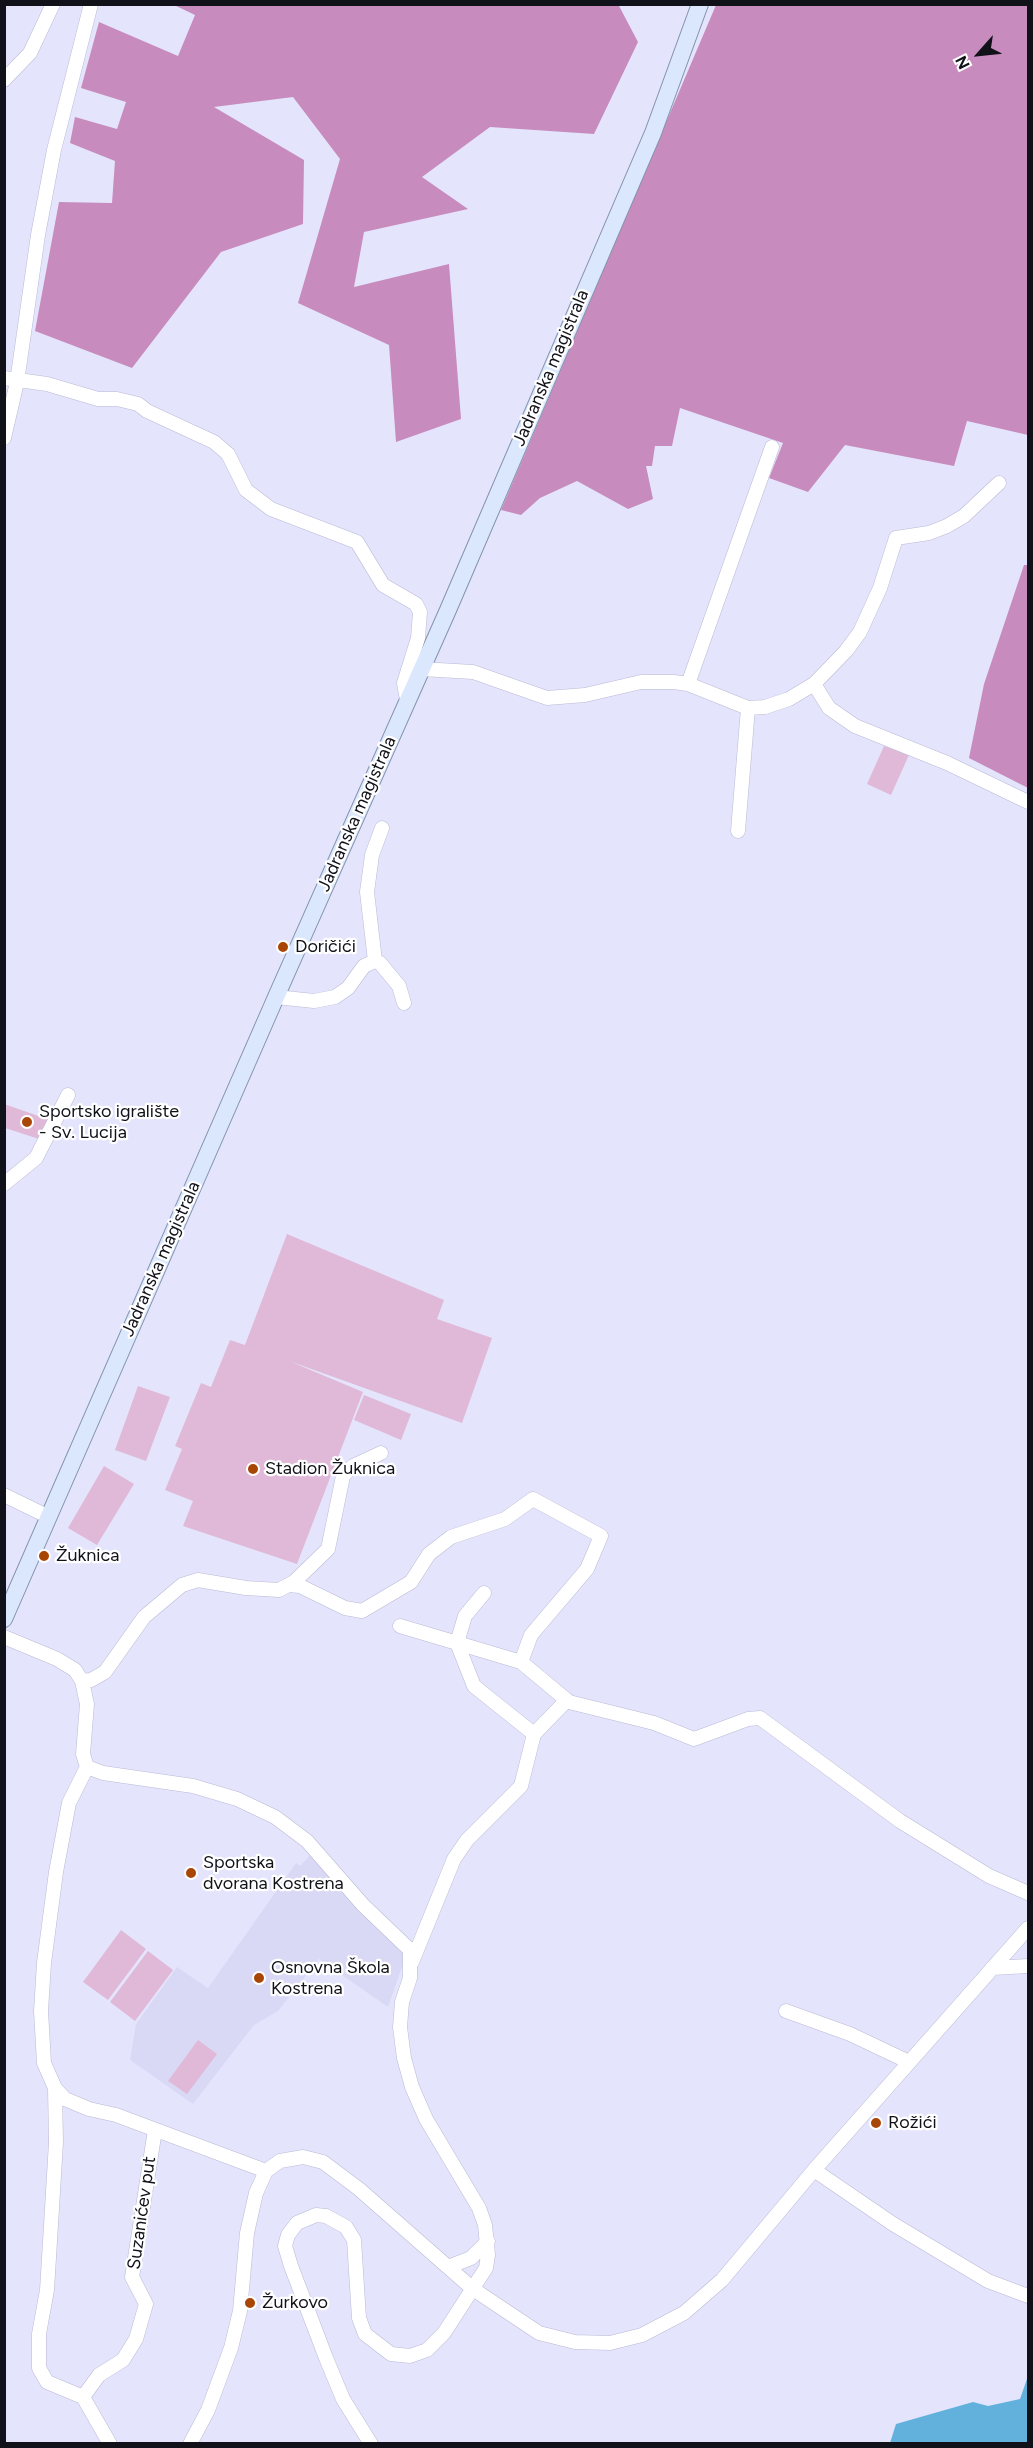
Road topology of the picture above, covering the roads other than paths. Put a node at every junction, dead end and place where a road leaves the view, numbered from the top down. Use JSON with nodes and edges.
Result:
{"nodes":[{"id":1,"x":53,"y":4,"type":"edge"},
{"id":2,"x":91,"y":4,"type":"edge"},
{"id":3,"x":700,"y":4,"type":"edge"},
{"id":4,"x":4,"y":80,"type":"edge"},
{"id":5,"x":11,"y":380,"type":"edge"},
{"id":6,"x":4,"y":438,"type":"edge"},
{"id":7,"x":772,"y":447,"type":"dead end"},
{"id":8,"x":999,"y":483,"type":"dead end"},
{"id":9,"x":421,"y":669,"type":"junction"},
{"id":10,"x":688,"y":684,"type":"junction"},
{"id":11,"x":814,"y":684,"type":"junction"},
{"id":12,"x":407,"y":700,"type":"junction"},
{"id":13,"x":748,"y":708,"type":"junction"},
{"id":14,"x":1029,"y":802,"type":"edge"},
{"id":15,"x":382,"y":828,"type":"dead end"},
{"id":16,"x":738,"y":831,"type":"dead end"},
{"id":17,"x":375,"y":961,"type":"junction"},
{"id":18,"x":276,"y":997,"type":"junction"},
{"id":19,"x":404,"y":1003,"type":"dead end"},
{"id":20,"x":68,"y":1095,"type":"dead end"},
{"id":21,"x":4,"y":1184,"type":"edge"},
{"id":22,"x":381,"y":1453,"type":"dead end"},
{"id":23,"x":4,"y":1495,"type":"edge"},
{"id":24,"x":49,"y":1517,"type":"junction"},
{"id":25,"x":288,"y":1585,"type":"junction"},
{"id":26,"x":484,"y":1593,"type":"dead end"},
{"id":27,"x":4,"y":1619,"type":"edge"},
{"id":28,"x":400,"y":1626,"type":"dead end"},
{"id":29,"x":4,"y":1637,"type":"edge"},
{"id":30,"x":457,"y":1643,"type":"junction"},
{"id":31,"x":521,"y":1662,"type":"junction"},
{"id":32,"x":82,"y":1681,"type":"junction"},
{"id":33,"x":567,"y":1700,"type":"junction"},
{"id":34,"x":534,"y":1734,"type":"junction"},
{"id":35,"x":87,"y":1767,"type":"junction"},
{"id":36,"x":1029,"y":1893,"type":"edge"},
{"id":37,"x":1029,"y":1928,"type":"edge"},
{"id":38,"x":412,"y":1962,"type":"junction"},
{"id":39,"x":1029,"y":1966,"type":"edge"},
{"id":40,"x":993,"y":1968,"type":"junction"},
{"id":41,"x":786,"y":2011,"type":"dead end"},
{"id":42,"x":909,"y":2062,"type":"junction"},
{"id":43,"x":55,"y":2088,"type":"junction"},
{"id":44,"x":155,"y":2130,"type":"junction"},
{"id":45,"x":814,"y":2170,"type":"junction"},
{"id":46,"x":266,"y":2171,"type":"junction"},
{"id":47,"x":488,"y":2241,"type":"junction"},
{"id":48,"x":448,"y":2266,"type":"junction"},
{"id":49,"x":473,"y":2289,"type":"junction"},
{"id":50,"x":1029,"y":2296,"type":"edge"},
{"id":51,"x":83,"y":2397,"type":"junction"},
{"id":52,"x":110,"y":2444,"type":"edge"},
{"id":53,"x":190,"y":2444,"type":"edge"},
{"id":54,"x":371,"y":2444,"type":"edge"}],
"edges":[{"from":1,"to":4,"type":"street"},
{"from":2,"to":5,"type":"street"},
{"from":3,"to":9,"type":"main road","name":"Jadranska magistrala"},
{"from":5,"to":6,"type":"street"},
{"from":5,"to":12,"type":"street"},
{"from":7,"to":10,"type":"street"},
{"from":8,"to":11,"type":"street"},
{"from":9,"to":10,"type":"street"},
{"from":9,"to":12,"type":"main road","name":"Jadranska magistrala"},
{"from":10,"to":13,"type":"street"},
{"from":11,"to":13,"type":"street"},
{"from":11,"to":14,"type":"street"},
{"from":12,"to":18,"type":"main road","name":"Jadranska magistrala"},
{"from":13,"to":16,"type":"street"},
{"from":15,"to":17,"type":"street"},
{"from":17,"to":18,"type":"street"},
{"from":17,"to":19,"type":"street"},
{"from":18,"to":24,"type":"main road","name":"Jadranska magistrala"},
{"from":20,"to":21,"type":"street"},
{"from":22,"to":25,"type":"street"},
{"from":23,"to":24,"type":"street"},
{"from":24,"to":27,"type":"main road","name":"Jadranska magistrala"},
{"from":25,"to":31,"type":"street"},
{"from":25,"to":32,"type":"street"},
{"from":26,"to":30,"type":"street"},
{"from":28,"to":30,"type":"street"},
{"from":29,"to":32,"type":"street"},
{"from":30,"to":31,"type":"street"},
{"from":30,"to":34,"type":"street"},
{"from":31,"to":33,"type":"street"},
{"from":32,"to":35,"type":"street"},
{"from":33,"to":34,"type":"street"},
{"from":33,"to":36,"type":"street"},
{"from":34,"to":38,"type":"street"},
{"from":35,"to":38,"type":"street"},
{"from":35,"to":43,"type":"street"},
{"from":37,"to":40,"type":"street"},
{"from":38,"to":47,"type":"street"},
{"from":39,"to":40,"type":"street"},
{"from":40,"to":42,"type":"street"},
{"from":41,"to":42,"type":"street"},
{"from":42,"to":45,"type":"street"},
{"from":43,"to":44,"type":"street"},
{"from":43,"to":51,"type":"street"},
{"from":44,"to":46,"type":"street"},
{"from":44,"to":51,"type":"street","name":"Suzanićev put"},
{"from":45,"to":49,"type":"street"},
{"from":45,"to":50,"type":"street"},
{"from":46,"to":48,"type":"street"},
{"from":46,"to":53,"type":"street"},
{"from":47,"to":48,"type":"street"},
{"from":47,"to":49,"type":"street"},
{"from":48,"to":49,"type":"street"},
{"from":49,"to":54,"type":"street"},
{"from":51,"to":52,"type":"street"}]}
